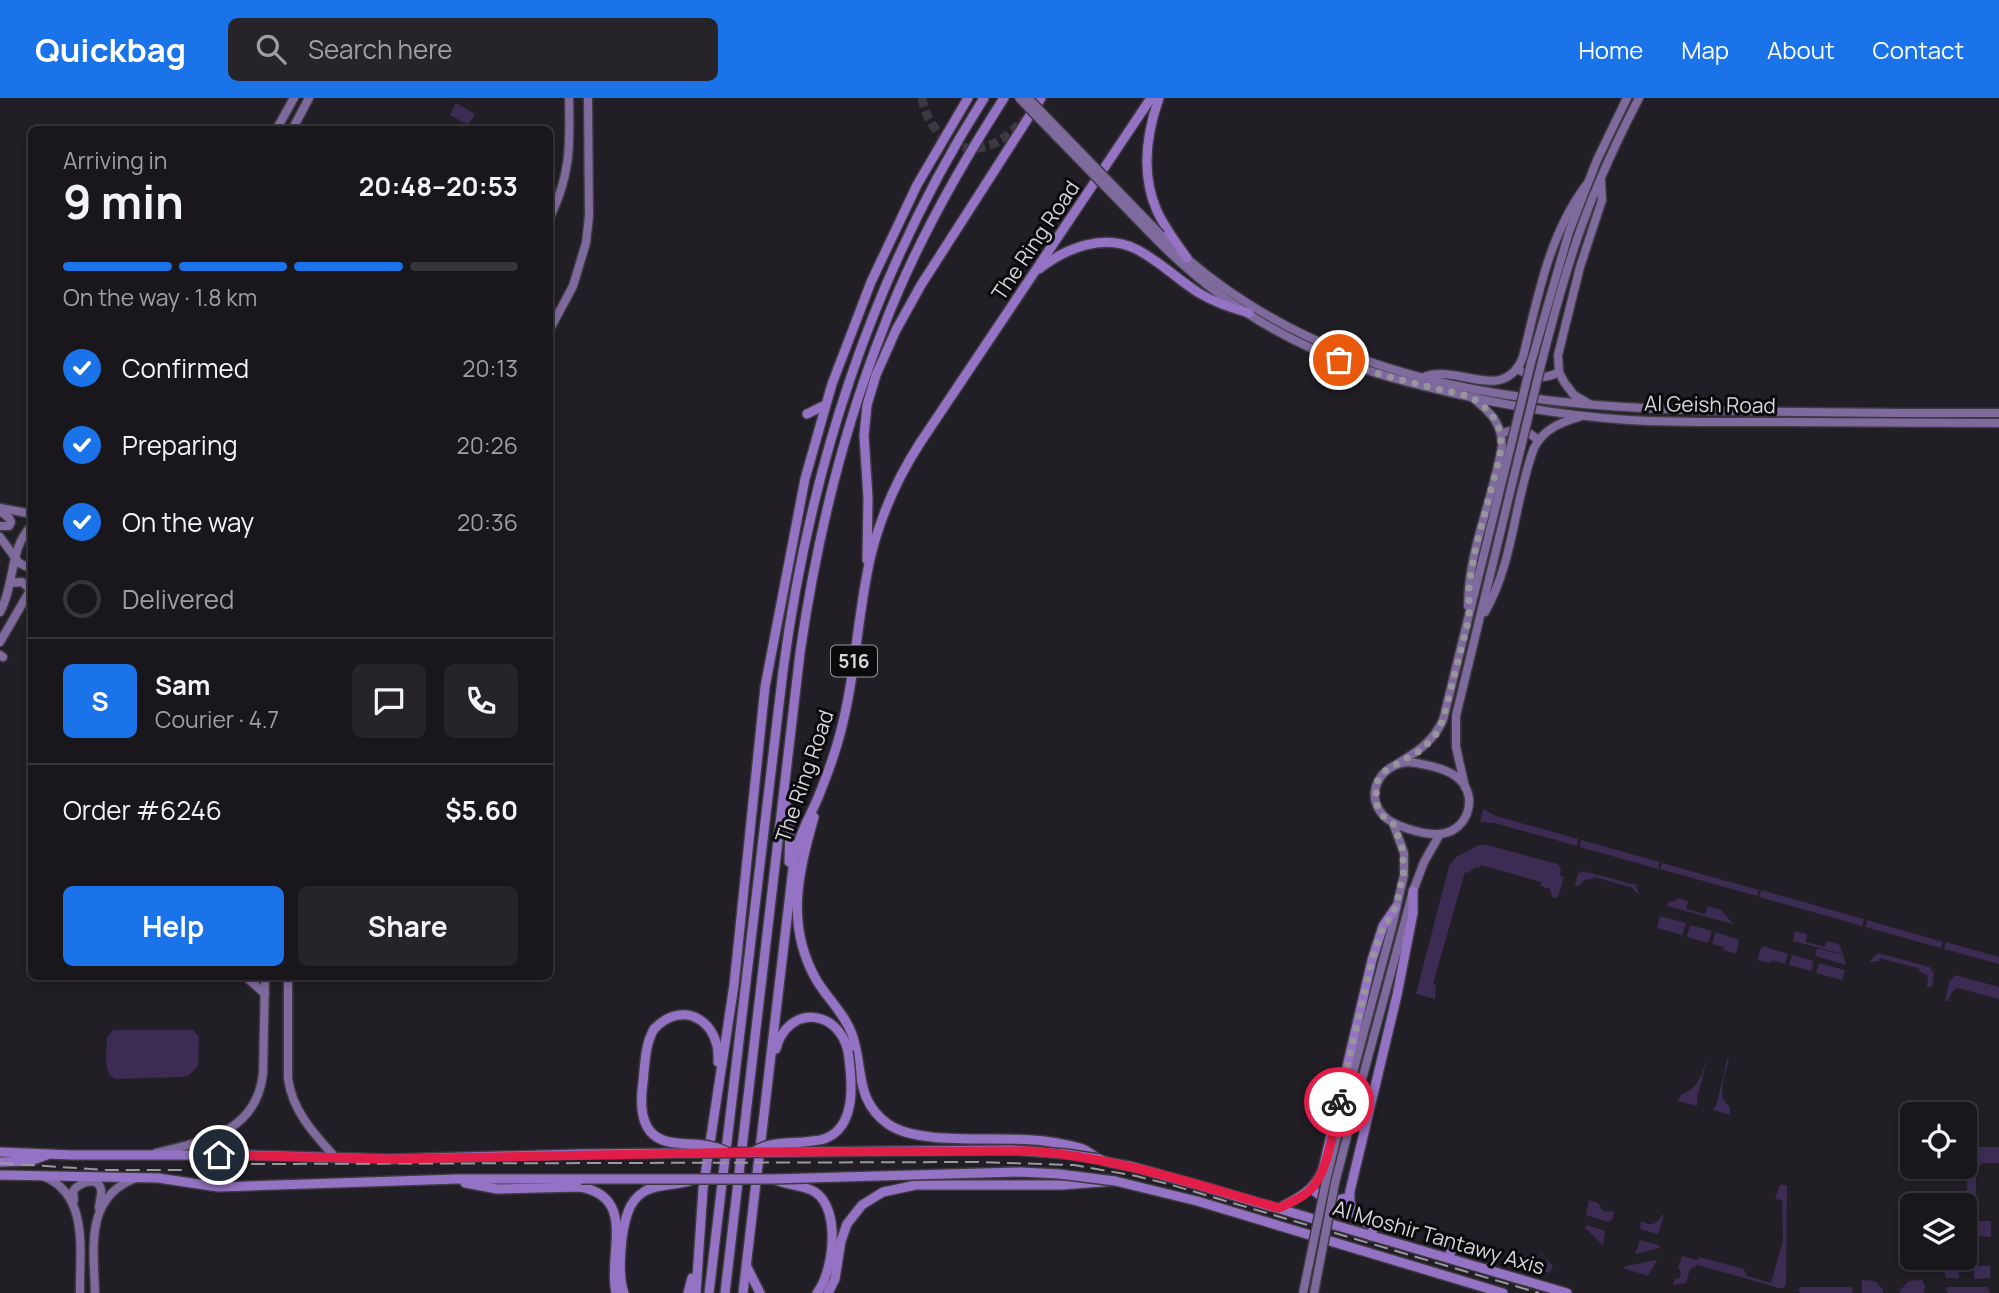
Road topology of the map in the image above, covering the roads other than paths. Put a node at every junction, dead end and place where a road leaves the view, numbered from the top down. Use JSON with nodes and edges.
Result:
{"nodes":[{"id":1,"x":294,"y":98,"type":"edge"},
{"id":2,"x":309,"y":98,"type":"edge"},
{"id":3,"x":569,"y":98,"type":"edge"},
{"id":4,"x":588,"y":98,"type":"edge"},
{"id":5,"x":960,"y":98,"type":"edge"},
{"id":6,"x":968,"y":98,"type":"edge"},
{"id":7,"x":984,"y":98,"type":"edge"},
{"id":8,"x":1004,"y":98,"type":"edge"},
{"id":9,"x":1019,"y":98,"type":"edge"},
{"id":10,"x":1028,"y":98,"type":"edge"},
{"id":11,"x":1041,"y":98,"type":"edge"},
{"id":12,"x":1151,"y":98,"type":"edge"},
{"id":13,"x":1159,"y":98,"type":"edge"},
{"id":14,"x":1627,"y":98,"type":"edge"},
{"id":15,"x":1639,"y":98,"type":"edge"},
{"id":16,"x":957,"y":114,"type":"junction"},
{"id":17,"x":278,"y":126,"type":"edge"},
{"id":18,"x":294,"y":126,"type":"edge"},
{"id":19,"x":1601,"y":179,"type":"junction"},
{"id":20,"x":1587,"y":184,"type":"junction"},
{"id":21,"x":553,"y":210,"type":"edge"},
{"id":22,"x":1158,"y":237,"type":"junction"},
{"id":23,"x":1187,"y":258,"type":"junction"},
{"id":24,"x":1035,"y":272,"type":"junction"},
{"id":25,"x":1249,"y":313,"type":"junction"},
{"id":26,"x":553,"y":323,"type":"edge"},
{"id":27,"x":1517,"y":368,"type":"junction"},
{"id":28,"x":1559,"y":372,"type":"junction"},
{"id":29,"x":1423,"y":382,"type":"junction"},
{"id":30,"x":869,"y":395,"type":"junction"},
{"id":31,"x":1472,"y":397,"type":"junction"},
{"id":32,"x":825,"y":405,"type":"junction"},
{"id":33,"x":1595,"y":406,"type":"junction"},
{"id":34,"x":1999,"y":413,"type":"edge"},
{"id":35,"x":807,"y":414,"type":"dead end"},
{"id":36,"x":1582,"y":416,"type":"junction"},
{"id":37,"x":1999,"y":423,"type":"edge"},
{"id":38,"x":1501,"y":434,"type":"junction"},
{"id":39,"x":846,"y":437,"type":"junction"},
{"id":40,"x":1538,"y":440,"type":"junction"},
{"id":41,"x":1516,"y":446,"type":"junction"},
{"id":42,"x":0,"y":510,"type":"edge"},
{"id":43,"x":28,"y":514,"type":"edge"},
{"id":44,"x":0,"y":526,"type":"edge"},
{"id":45,"x":28,"y":530,"type":"edge"},
{"id":46,"x":0,"y":537,"type":"edge"},
{"id":47,"x":15,"y":559,"type":"junction"},
{"id":48,"x":28,"y":568,"type":"edge"},
{"id":49,"x":868,"y":569,"type":"junction"},
{"id":50,"x":10,"y":583,"type":"junction"},
{"id":51,"x":28,"y":586,"type":"edge"},
{"id":52,"x":28,"y":593,"type":"edge"},
{"id":53,"x":0,"y":612,"type":"edge"},
{"id":54,"x":1469,"y":618,"type":"junction"},
{"id":55,"x":1479,"y":620,"type":"junction"},
{"id":56,"x":0,"y":642,"type":"edge"},
{"id":57,"x":1396,"y":764,"type":"junction"},
{"id":58,"x":1465,"y":787,"type":"junction"},
{"id":59,"x":783,"y":794,"type":"junction"},
{"id":60,"x":818,"y":797,"type":"junction"},
{"id":61,"x":1393,"y":823,"type":"junction"},
{"id":62,"x":1440,"y":834,"type":"junction"},
{"id":63,"x":791,"y":881,"type":"junction"},
{"id":64,"x":1413,"y":891,"type":"junction"},
{"id":65,"x":1396,"y":907,"type":"junction"},
{"id":66,"x":249,"y":980,"type":"edge"},
{"id":67,"x":265,"y":980,"type":"edge"},
{"id":68,"x":288,"y":980,"type":"edge"},
{"id":69,"x":265,"y":994,"type":"junction"},
{"id":70,"x":767,"y":1084,"type":"junction"},
{"id":71,"x":719,"y":1086,"type":"junction"},
{"id":72,"x":726,"y":1152,"type":"junction"},
{"id":73,"x":754,"y":1152,"type":"junction"},
{"id":74,"x":0,"y":1153,"type":"edge"},
{"id":75,"x":49,"y":1154,"type":"junction"},
{"id":76,"x":148,"y":1155,"type":"junction"},
{"id":77,"x":337,"y":1158,"type":"junction"},
{"id":78,"x":1099,"y":1159,"type":"junction"},
{"id":79,"x":0,"y":1162,"type":"edge"},
{"id":80,"x":0,"y":1175,"type":"edge"},
{"id":81,"x":42,"y":1175,"type":"junction"},
{"id":82,"x":138,"y":1177,"type":"junction"},
{"id":83,"x":772,"y":1178,"type":"junction"},
{"id":84,"x":457,"y":1180,"type":"junction"},
{"id":85,"x":692,"y":1180,"type":"junction"},
{"id":86,"x":1115,"y":1181,"type":"junction"},
{"id":87,"x":1312,"y":1188,"type":"junction"},
{"id":88,"x":1349,"y":1197,"type":"junction"},
{"id":89,"x":1279,"y":1208,"type":"junction"},
{"id":90,"x":99,"y":1211,"type":"junction"},
{"id":91,"x":76,"y":1212,"type":"junction"},
{"id":92,"x":1371,"y":1236,"type":"junction"},
{"id":93,"x":1452,"y":1247,"type":"dead end"},
{"id":94,"x":698,"y":1256,"type":"junction"},
{"id":95,"x":1449,"y":1258,"type":"junction"},
{"id":96,"x":746,"y":1266,"type":"junction"},
{"id":97,"x":1547,"y":1275,"type":"dead end"},
{"id":98,"x":1544,"y":1286,"type":"junction"},
{"id":99,"x":79,"y":1293,"type":"edge"},
{"id":100,"x":95,"y":1293,"type":"edge"},
{"id":101,"x":616,"y":1293,"type":"edge"},
{"id":102,"x":624,"y":1293,"type":"edge"},
{"id":103,"x":688,"y":1293,"type":"edge"},
{"id":104,"x":696,"y":1293,"type":"edge"},
{"id":105,"x":709,"y":1293,"type":"edge"},
{"id":106,"x":726,"y":1293,"type":"edge"},
{"id":107,"x":743,"y":1293,"type":"edge"},
{"id":108,"x":760,"y":1293,"type":"edge"},
{"id":109,"x":817,"y":1293,"type":"edge"},
{"id":110,"x":828,"y":1293,"type":"edge"},
{"id":111,"x":1303,"y":1293,"type":"edge"},
{"id":112,"x":1314,"y":1293,"type":"edge"},
{"id":113,"x":1503,"y":1293,"type":"edge"},
{"id":114,"x":1567,"y":1293,"type":"edge"}],
"edges":[{"from":1,"to":17,"type":"main road"},
{"from":2,"to":18,"type":"main road"},
{"from":3,"to":21,"type":"main road"},
{"from":4,"to":26,"type":"main road"},
{"from":5,"to":16,"type":"main road"},
{"from":6,"to":16,"type":"highway","name":"The Ring Road"},
{"from":7,"to":105,"type":"highway","name":"The Ring Road"},
{"from":8,"to":39,"type":"highway","name":"The Ring Road","number":"516"},
{"from":9,"to":22,"type":"main road","bridge":true},
{"from":10,"to":22,"type":"main road","bridge":true},
{"from":11,"to":30,"type":"highway","number":"516"},
{"from":12,"to":24,"type":"highway","name":"The Ring Road","number":"516"},
{"from":13,"to":23,"type":"highway"},
{"from":14,"to":20,"type":"main road"},
{"from":15,"to":19,"type":"main road"},
{"from":16,"to":32,"type":"highway","name":"The Ring Road"},
{"from":19,"to":28,"type":"main road"},
{"from":19,"to":41,"type":"main road","bridge":true},
{"from":20,"to":27,"type":"main road"},
{"from":20,"to":41,"type":"main road","bridge":true},
{"from":22,"to":23,"type":"main road"},
{"from":22,"to":25,"type":"main road"},
{"from":23,"to":29,"type":"main road"},
{"from":24,"to":25,"type":"highway"},
{"from":24,"to":49,"type":"highway","name":"The Ring Road","number":"516"},
{"from":25,"to":29,"type":"main road"},
{"from":27,"to":28,"type":"main road"},
{"from":27,"to":29,"type":"main road"},
{"from":28,"to":33,"type":"main road"},
{"from":29,"to":31,"type":"main road","name":"Al Geish Road"},
{"from":29,"to":33,"type":"main road","name":"Al Geish Road"},
{"from":30,"to":39,"type":"highway","number":"516"},
{"from":30,"to":49,"type":"highway","number":"516"},
{"from":31,"to":36,"type":"main road","name":"Al Geish Road"},
{"from":31,"to":38,"type":"main road"},
{"from":32,"to":35,"type":"highway"},
{"from":32,"to":71,"type":"highway","name":"The Ring Road"},
{"from":33,"to":34,"type":"main road","name":"Al Geish Road"},
{"from":36,"to":37,"type":"main road","name":"Al Geish Road"},
{"from":36,"to":40,"type":"main road"},
{"from":38,"to":40,"type":"main road"},
{"from":38,"to":54,"type":"main road"},
{"from":39,"to":59,"type":"highway","name":"The Ring Road","number":"516"},
{"from":40,"to":55,"type":"main road"},
{"from":41,"to":54,"type":"main road"},
{"from":41,"to":55,"type":"main road"},
{"from":42,"to":43,"type":"main road"},
{"from":42,"to":44,"type":"main road"},
{"from":45,"to":47,"type":"main road"},
{"from":46,"to":47,"type":"main road"},
{"from":47,"to":48,"type":"main road"},
{"from":47,"to":50,"type":"main road"},
{"from":49,"to":60,"type":"highway","name":"The Ring Road","number":"516"},
{"from":50,"to":51,"type":"main road"},
{"from":50,"to":53,"type":"main road"},
{"from":52,"to":56,"type":"main road"},
{"from":54,"to":57,"type":"main road"},
{"from":55,"to":58,"type":"main road"},
{"from":57,"to":58,"type":"main road"},
{"from":57,"to":61,"type":"main road"},
{"from":58,"to":62,"type":"main road"},
{"from":59,"to":63,"type":"highway"},
{"from":59,"to":106,"type":"highway","name":"The Ring Road","number":"516"},
{"from":60,"to":63,"type":"highway","name":"The Ring Road","number":"516"},
{"from":60,"to":78,"type":"highway"},
{"from":61,"to":62,"type":"main road"},
{"from":61,"to":65,"type":"main road"},
{"from":62,"to":64,"type":"main road"},
{"from":63,"to":70,"type":"highway","name":"The Ring Road","number":"516"},
{"from":64,"to":88,"type":"highway"},
{"from":64,"to":112,"type":"main road","bridge":true},
{"from":65,"to":87,"type":"highway"},
{"from":65,"to":111,"type":"main road","bridge":true},
{"from":66,"to":69,"type":"main road"},
{"from":67,"to":69,"type":"main road"},
{"from":68,"to":77,"type":"main road"},
{"from":69,"to":76,"type":"main road"},
{"from":70,"to":73,"type":"highway","bridge":true},
{"from":70,"to":96,"type":"highway","name":"The Ring Road","number":"516"},
{"from":71,"to":72,"type":"highway","bridge":true},
{"from":71,"to":94,"type":"highway","name":"The Ring Road"},
{"from":72,"to":73,"type":"highway","bridge":true},
{"from":72,"to":77,"type":"highway","bridge":true},
{"from":73,"to":78,"type":"highway","bridge":true},
{"from":74,"to":75,"type":"highway"},
{"from":75,"to":76,"type":"highway"},
{"from":75,"to":79,"type":"highway"},
{"from":76,"to":77,"type":"highway"},
{"from":78,"to":89,"type":"highway","name":"Al Moshir Tantawy Axis"},
{"from":80,"to":81,"type":"highway"},
{"from":81,"to":82,"type":"highway"},
{"from":81,"to":91,"type":"main road"},
{"from":82,"to":84,"type":"highway"},
{"from":82,"to":90,"type":"main road"},
{"from":83,"to":85,"type":"highway","bridge":true},
{"from":83,"to":86,"type":"highway","bridge":true},
{"from":83,"to":109,"type":"highway"},
{"from":84,"to":85,"type":"highway","bridge":true},
{"from":84,"to":101,"type":"highway"},
{"from":85,"to":102,"type":"highway","bridge":true},
{"from":86,"to":110,"type":"highway"},
{"from":86,"to":113,"type":"highway","name":"Al Moshir Tantawy Axis"},
{"from":87,"to":88,"type":"highway"},
{"from":87,"to":89,"type":"highway"},
{"from":88,"to":92,"type":"highway"},
{"from":89,"to":92,"type":"highway","name":"Al Moshir Tantawy Axis"},
{"from":90,"to":91,"type":"main road"},
{"from":90,"to":100,"type":"main road"},
{"from":91,"to":99,"type":"main road"},
{"from":92,"to":95,"type":"highway","name":"Al Moshir Tantawy Axis"},
{"from":93,"to":95,"type":"highway"},
{"from":94,"to":103,"type":"highway"},
{"from":94,"to":104,"type":"highway","name":"The Ring Road"},
{"from":95,"to":98,"type":"highway","name":"Al Moshir Tantawy Axis"},
{"from":96,"to":107,"type":"highway","name":"The Ring Road","number":"516"},
{"from":96,"to":108,"type":"highway"},
{"from":97,"to":98,"type":"highway"},
{"from":98,"to":114,"type":"highway","name":"Al Moshir Tantawy Axis"}]}
